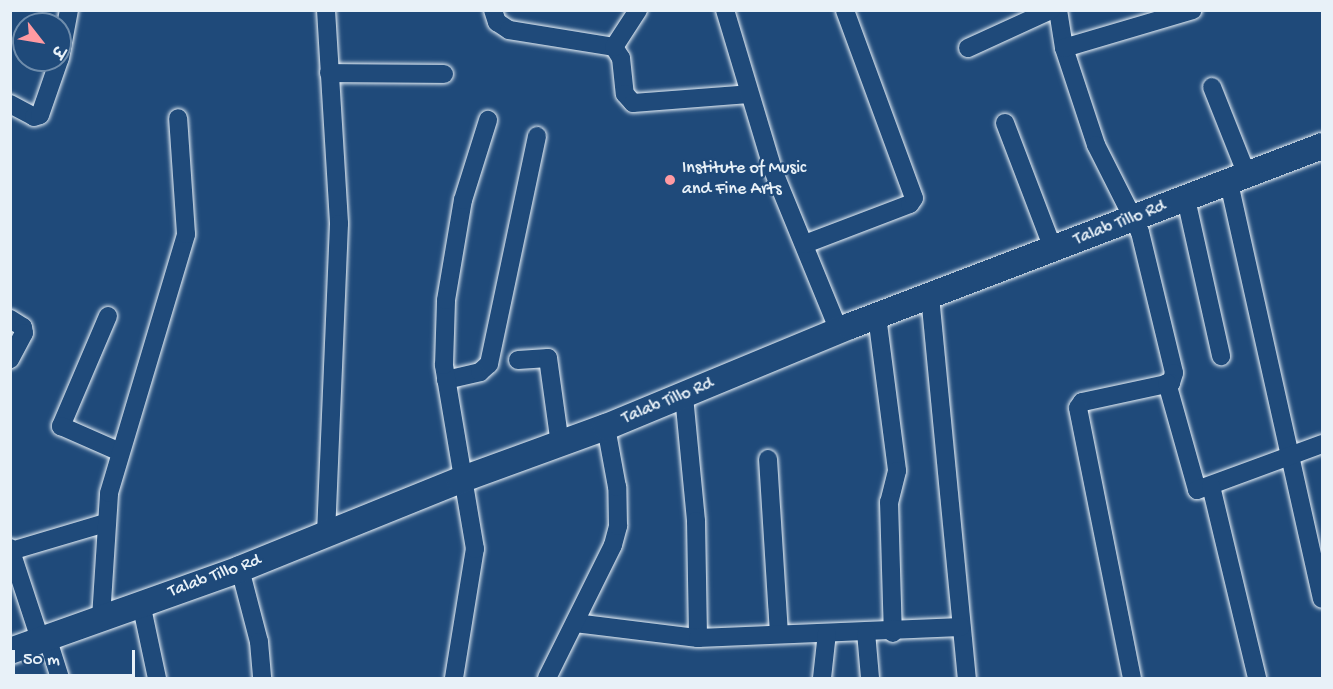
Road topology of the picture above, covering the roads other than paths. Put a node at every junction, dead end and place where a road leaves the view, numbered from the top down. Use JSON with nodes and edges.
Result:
{"nodes":[{"id":1,"x":326,"y":10,"type":"edge"},
{"id":2,"x":493,"y":10,"type":"edge"},
{"id":3,"x":638,"y":10,"type":"edge"},
{"id":4,"x":725,"y":10,"type":"edge"},
{"id":5,"x":845,"y":10,"type":"edge"},
{"id":6,"x":1051,"y":10,"type":"edge"},
{"id":7,"x":1058,"y":10,"type":"edge"},
{"id":8,"x":1193,"y":10,"type":"edge"},
{"id":9,"x":614,"y":47,"type":"junction"},
{"id":10,"x":968,"y":48,"type":"dead end"},
{"id":11,"x":1065,"y":48,"type":"junction"},
{"id":12,"x":55,"y":72,"type":"edge"},
{"id":13,"x":329,"y":73,"type":"junction"},
{"id":14,"x":444,"y":74,"type":"dead end"},
{"id":15,"x":1212,"y":87,"type":"dead end"},
{"id":16,"x":748,"y":94,"type":"junction"},
{"id":17,"x":10,"y":104,"type":"edge"},
{"id":18,"x":178,"y":118,"type":"dead end"},
{"id":19,"x":488,"y":120,"type":"dead end"},
{"id":20,"x":1005,"y":123,"type":"dead end"},
{"id":21,"x":537,"y":136,"type":"dead end"},
{"id":22,"x":1323,"y":146,"type":"edge"},
{"id":23,"x":1238,"y":179,"type":"junction"},
{"id":24,"x":1185,"y":199,"type":"junction"},
{"id":25,"x":1134,"y":219,"type":"junction"},
{"id":26,"x":805,"y":244,"type":"junction"},
{"id":27,"x":1053,"y":249,"type":"junction"},
{"id":28,"x":930,"y":296,"type":"junction"},
{"id":29,"x":108,"y":316,"type":"dead end"},
{"id":30,"x":877,"y":316,"type":"junction"},
{"id":31,"x":10,"y":319,"type":"edge"},
{"id":32,"x":839,"y":331,"type":"junction"},
{"id":33,"x":1221,"y":356,"type":"dead end"},
{"id":34,"x":10,"y":359,"type":"edge"},
{"id":35,"x":518,"y":360,"type":"dead end"},
{"id":36,"x":446,"y":380,"type":"junction"},
{"id":37,"x":1167,"y":383,"type":"junction"},
{"id":38,"x":684,"y":396,"type":"junction"},
{"id":39,"x":606,"y":427,"type":"junction"},
{"id":40,"x":560,"y":444,"type":"junction"},
{"id":41,"x":1323,"y":444,"type":"edge"},
{"id":42,"x":120,"y":452,"type":"junction"},
{"id":43,"x":1291,"y":456,"type":"junction"},
{"id":44,"x":768,"y":459,"type":"dead end"},
{"id":45,"x":460,"y":480,"type":"junction"},
{"id":46,"x":1211,"y":486,"type":"junction"},
{"id":47,"x":105,"y":523,"type":"junction"},
{"id":48,"x":326,"y":532,"type":"junction"},
{"id":49,"x":11,"y":549,"type":"edge"},
{"id":50,"x":240,"y":569,"type":"junction"},
{"id":51,"x":1323,"y":599,"type":"edge"},
{"id":52,"x":141,"y":603,"type":"junction"},
{"id":53,"x":101,"y":618,"type":"junction"},
{"id":54,"x":575,"y":623,"type":"junction"},
{"id":55,"x":961,"y":627,"type":"junction"},
{"id":56,"x":866,"y":632,"type":"junction"},
{"id":57,"x":827,"y":633,"type":"junction"},
{"id":58,"x":893,"y":633,"type":"junction"},
{"id":59,"x":779,"y":634,"type":"junction"},
{"id":60,"x":44,"y":638,"type":"junction"},
{"id":61,"x":698,"y":638,"type":"junction"},
{"id":62,"x":10,"y":651,"type":"edge"},
{"id":63,"x":60,"y":678,"type":"edge"},
{"id":64,"x":157,"y":678,"type":"edge"},
{"id":65,"x":262,"y":678,"type":"edge"},
{"id":66,"x":454,"y":678,"type":"edge"},
{"id":67,"x":547,"y":678,"type":"edge"},
{"id":68,"x":822,"y":678,"type":"edge"},
{"id":69,"x":870,"y":678,"type":"edge"},
{"id":70,"x":967,"y":678,"type":"edge"},
{"id":71,"x":1132,"y":678,"type":"edge"},
{"id":72,"x":1257,"y":678,"type":"edge"}],
"edges":[{"from":1,"to":13,"type":"street"},
{"from":2,"to":9,"type":"street"},
{"from":3,"to":9,"type":"street"},
{"from":4,"to":16,"type":"street"},
{"from":5,"to":26,"type":"street"},
{"from":6,"to":10,"type":"street"},
{"from":7,"to":11,"type":"street"},
{"from":8,"to":11,"type":"street"},
{"from":9,"to":16,"type":"street"},
{"from":11,"to":25,"type":"street"},
{"from":12,"to":17,"type":"street"},
{"from":13,"to":14,"type":"street"},
{"from":13,"to":48,"type":"street"},
{"from":15,"to":23,"type":"street"},
{"from":16,"to":26,"type":"street"},
{"from":18,"to":42,"type":"street"},
{"from":19,"to":36,"type":"street"},
{"from":20,"to":27,"type":"street"},
{"from":21,"to":36,"type":"street"},
{"from":22,"to":23,"type":"main road","name":"Talab Tillo Rd"},
{"from":23,"to":24,"type":"main road","name":"Talab Tillo Rd"},
{"from":23,"to":43,"type":"street"},
{"from":24,"to":25,"type":"main road","name":"Talab Tillo Rd"},
{"from":24,"to":33,"type":"street"},
{"from":25,"to":27,"type":"main road","name":"Talab Tillo Rd"},
{"from":25,"to":37,"type":"street"},
{"from":26,"to":32,"type":"street"},
{"from":27,"to":28,"type":"main road","name":"Talab Tillo Rd"},
{"from":28,"to":30,"type":"main road","name":"Talab Tillo Rd"},
{"from":28,"to":55,"type":"street"},
{"from":29,"to":42,"type":"street"},
{"from":30,"to":32,"type":"main road","name":"Talab Tillo Rd"},
{"from":30,"to":58,"type":"street"},
{"from":31,"to":34,"type":"street"},
{"from":32,"to":38,"type":"main road","name":"Talab Tillo Rd"},
{"from":35,"to":40,"type":"street"},
{"from":36,"to":45,"type":"street"},
{"from":37,"to":46,"type":"street"},
{"from":37,"to":71,"type":"street"},
{"from":38,"to":39,"type":"main road","name":"Talab Tillo Rd"},
{"from":38,"to":61,"type":"street"},
{"from":39,"to":40,"type":"main road","name":"Talab Tillo Rd"},
{"from":39,"to":54,"type":"street"},
{"from":40,"to":45,"type":"main road","name":"Talab Tillo Rd"},
{"from":41,"to":43,"type":"street"},
{"from":42,"to":47,"type":"street"},
{"from":43,"to":46,"type":"street"},
{"from":43,"to":51,"type":"street"},
{"from":44,"to":59,"type":"street"},
{"from":45,"to":48,"type":"main road","name":"Talab Tillo Rd"},
{"from":45,"to":66,"type":"street"},
{"from":46,"to":72,"type":"street"},
{"from":47,"to":49,"type":"street"},
{"from":47,"to":53,"type":"street"},
{"from":48,"to":50,"type":"main road","name":"Talab Tillo Rd"},
{"from":49,"to":60,"type":"street"},
{"from":50,"to":52,"type":"main road","name":"Talab Tillo Rd"},
{"from":50,"to":65,"type":"street"},
{"from":52,"to":53,"type":"main road","name":"Talab Tillo Rd"},
{"from":52,"to":64,"type":"street"},
{"from":53,"to":60,"type":"main road","name":"Talab Tillo Rd"},
{"from":54,"to":61,"type":"street"},
{"from":54,"to":67,"type":"street"},
{"from":55,"to":58,"type":"street"},
{"from":55,"to":70,"type":"street"},
{"from":56,"to":57,"type":"street"},
{"from":56,"to":58,"type":"street"},
{"from":56,"to":69,"type":"street"},
{"from":57,"to":59,"type":"street"},
{"from":57,"to":68,"type":"street"},
{"from":59,"to":61,"type":"street"},
{"from":60,"to":62,"type":"main road","name":"Talab Tillo Rd"},
{"from":60,"to":63,"type":"street"}]}
